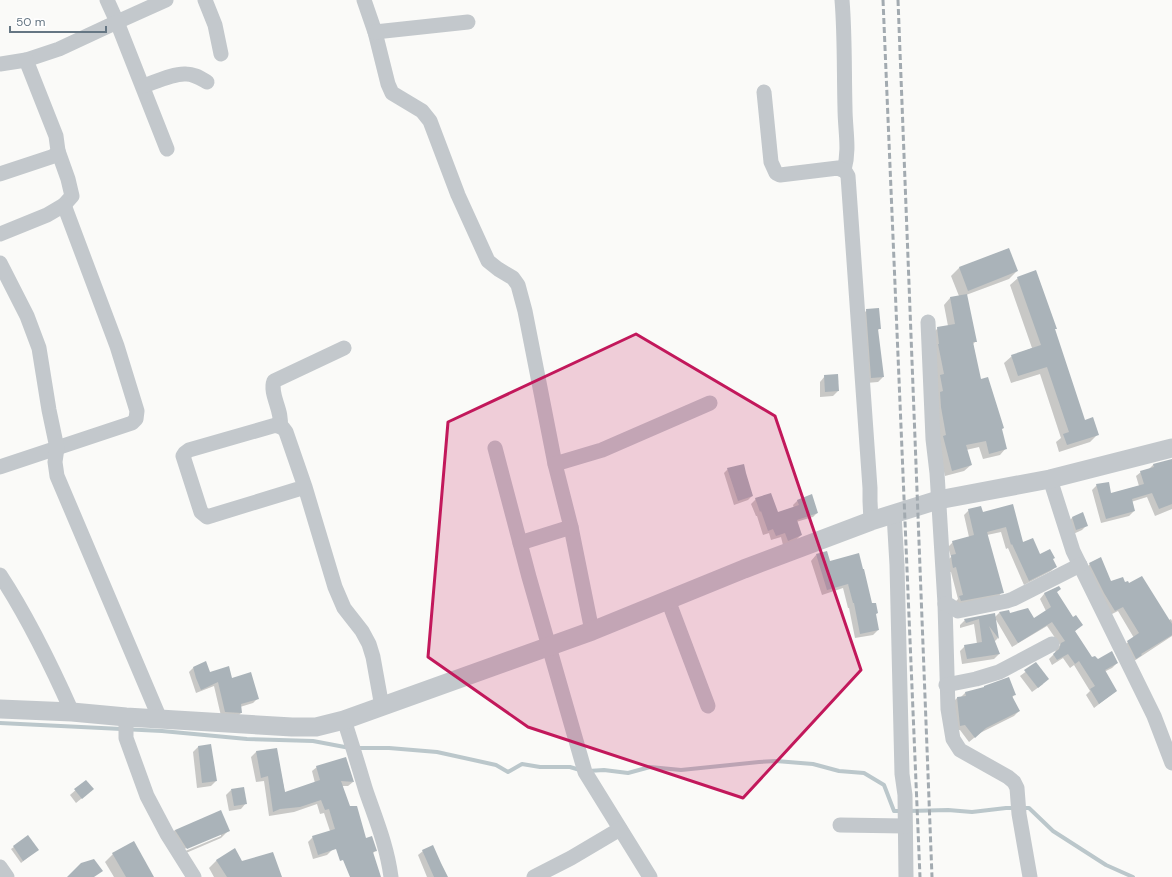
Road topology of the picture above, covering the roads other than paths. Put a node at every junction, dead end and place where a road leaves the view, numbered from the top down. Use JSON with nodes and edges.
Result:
{"nodes":[{"id":1,"x":107,"y":0,"type":"edge"},
{"id":2,"x":166,"y":0,"type":"edge"},
{"id":3,"x":204,"y":0,"type":"edge"},
{"id":4,"x":364,"y":0,"type":"edge"},
{"id":5,"x":842,"y":0,"type":"edge"},
{"id":6,"x":117,"y":22,"type":"junction"},
{"id":7,"x":468,"y":22,"type":"dead end"},
{"id":8,"x":375,"y":32,"type":"junction"},
{"id":9,"x":221,"y":54,"type":"dead end"},
{"id":10,"x":26,"y":60,"type":"junction"},
{"id":11,"x":0,"y":64,"type":"edge"},
{"id":12,"x":207,"y":82,"type":"dead end"},
{"id":13,"x":143,"y":86,"type":"junction"},
{"id":14,"x":764,"y":92,"type":"dead end"},
{"id":15,"x":167,"y":150,"type":"dead end"},
{"id":16,"x":58,"y":151,"type":"junction"},
{"id":17,"x":844,"y":170,"type":"junction"},
{"id":18,"x":0,"y":174,"type":"edge"},
{"id":19,"x":64,"y":205,"type":"junction"},
{"id":20,"x":0,"y":234,"type":"edge"},
{"id":21,"x":0,"y":263,"type":"edge"},
{"id":22,"x":928,"y":322,"type":"dead end"},
{"id":23,"x":344,"y":348,"type":"dead end"},
{"id":24,"x":710,"y":403,"type":"dead end"},
{"id":25,"x":280,"y":426,"type":"junction"},
{"id":26,"x":57,"y":448,"type":"junction"},
{"id":27,"x":495,"y":448,"type":"dead end"},
{"id":28,"x":1172,"y":448,"type":"edge"},
{"id":29,"x":555,"y":464,"type":"junction"},
{"id":30,"x":0,"y":468,"type":"edge"},
{"id":31,"x":1050,"y":479,"type":"junction"},
{"id":32,"x":305,"y":488,"type":"junction"},
{"id":33,"x":938,"y":500,"type":"junction"},
{"id":34,"x":894,"y":514,"type":"junction"},
{"id":35,"x":871,"y":521,"type":"junction"},
{"id":36,"x":571,"y":527,"type":"junction"},
{"id":37,"x":520,"y":543,"type":"junction"},
{"id":38,"x":1080,"y":565,"type":"junction"},
{"id":39,"x":0,"y":575,"type":"edge"},
{"id":40,"x":668,"y":600,"type":"junction"},
{"id":41,"x":945,"y":604,"type":"junction"},
{"id":42,"x":592,"y":631,"type":"junction"},
{"id":43,"x":1052,"y":644,"type":"dead end"},
{"id":44,"x":550,"y":646,"type":"junction"},
{"id":45,"x":946,"y":685,"type":"junction"},
{"id":46,"x":708,"y":706,"type":"dead end"},
{"id":47,"x":382,"y":707,"type":"junction"},
{"id":48,"x":0,"y":709,"type":"edge"},
{"id":49,"x":72,"y":712,"type":"junction"},
{"id":50,"x":160,"y":719,"type":"junction"},
{"id":51,"x":126,"y":720,"type":"junction"},
{"id":52,"x":347,"y":729,"type":"junction"},
{"id":53,"x":1172,"y":763,"type":"edge"},
{"id":54,"x":905,"y":823,"type":"junction"},
{"id":55,"x":840,"y":825,"type":"dead end"},
{"id":56,"x":620,"y":829,"type":"junction"},
{"id":57,"x":0,"y":867,"type":"edge"},
{"id":58,"x":7,"y":877,"type":"edge"},
{"id":59,"x":194,"y":877,"type":"edge"},
{"id":60,"x":391,"y":877,"type":"edge"},
{"id":61,"x":534,"y":877,"type":"edge"},
{"id":62,"x":650,"y":877,"type":"edge"},
{"id":63,"x":906,"y":877,"type":"edge"},
{"id":64,"x":1030,"y":877,"type":"edge"}],
"edges":[{"from":1,"to":6,"type":"street"},
{"from":2,"to":6,"type":"street"},
{"from":3,"to":9,"type":"street"},
{"from":4,"to":8,"type":"street"},
{"from":5,"to":17,"type":"street"},
{"from":6,"to":10,"type":"street"},
{"from":6,"to":13,"type":"street"},
{"from":7,"to":8,"type":"street"},
{"from":8,"to":29,"type":"street"},
{"from":10,"to":11,"type":"street"},
{"from":10,"to":16,"type":"street"},
{"from":12,"to":13,"type":"street"},
{"from":13,"to":15,"type":"street"},
{"from":14,"to":17,"type":"street"},
{"from":16,"to":18,"type":"street"},
{"from":16,"to":19,"type":"street"},
{"from":17,"to":35,"type":"street"},
{"from":19,"to":20,"type":"street"},
{"from":19,"to":26,"type":"street"},
{"from":21,"to":26,"type":"street"},
{"from":22,"to":33,"type":"street"},
{"from":23,"to":25,"type":"street"},
{"from":24,"to":29,"type":"street"},
{"from":25,"to":32,"type":"street"},
{"from":25,"to":32,"type":"street"},
{"from":26,"to":30,"type":"street"},
{"from":26,"to":50,"type":"street"},
{"from":27,"to":37,"type":"street"},
{"from":28,"to":31,"type":"street"},
{"from":29,"to":36,"type":"street"},
{"from":31,"to":33,"type":"street"},
{"from":31,"to":38,"type":"street"},
{"from":32,"to":47,"type":"street"},
{"from":33,"to":34,"type":"street"},
{"from":33,"to":41,"type":"street"},
{"from":34,"to":35,"type":"street"},
{"from":34,"to":54,"type":"street"},
{"from":35,"to":40,"type":"street"},
{"from":36,"to":37,"type":"street"},
{"from":36,"to":42,"type":"street"},
{"from":37,"to":44,"type":"street"},
{"from":38,"to":41,"type":"street"},
{"from":38,"to":53,"type":"street"},
{"from":39,"to":49,"type":"street"},
{"from":40,"to":42,"type":"street"},
{"from":40,"to":46,"type":"street"},
{"from":41,"to":45,"type":"street"},
{"from":42,"to":44,"type":"street"},
{"from":43,"to":45,"type":"street"},
{"from":44,"to":47,"type":"street"},
{"from":44,"to":56,"type":"street"},
{"from":45,"to":64,"type":"street"},
{"from":47,"to":52,"type":"street"},
{"from":48,"to":49,"type":"street"},
{"from":49,"to":51,"type":"street"},
{"from":50,"to":51,"type":"street"},
{"from":50,"to":52,"type":"street"},
{"from":51,"to":59,"type":"street"},
{"from":52,"to":60,"type":"street"},
{"from":54,"to":55,"type":"street"},
{"from":54,"to":63,"type":"street"},
{"from":56,"to":61,"type":"street"},
{"from":56,"to":62,"type":"street"},
{"from":57,"to":58,"type":"street"}]}
